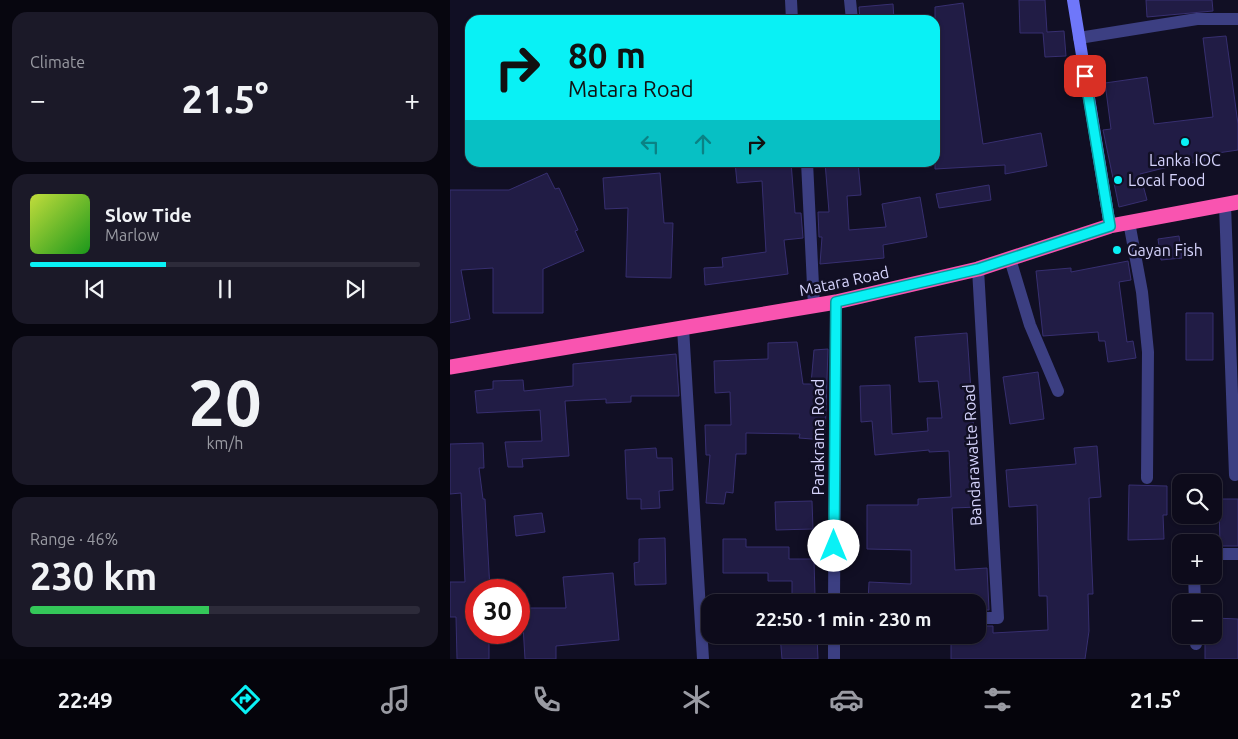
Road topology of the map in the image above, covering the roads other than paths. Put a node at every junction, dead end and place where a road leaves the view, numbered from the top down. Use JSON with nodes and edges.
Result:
{"nodes":[{"id":1,"x":791,"y":0,"type":"edge"},
{"id":2,"x":850,"y":0,"type":"edge"},
{"id":3,"x":1072,"y":0,"type":"edge"},
{"id":4,"x":792,"y":15,"type":"edge"},
{"id":5,"x":852,"y":15,"type":"edge"},
{"id":6,"x":1238,"y":19,"type":"edge"},
{"id":7,"x":1079,"y":38,"type":"junction"},
{"id":8,"x":807,"y":167,"type":"edge"},
{"id":9,"x":1231,"y":204,"type":"edge"},
{"id":10,"x":1129,"y":222,"type":"junction"},
{"id":11,"x":1110,"y":226,"type":"junction"},
{"id":12,"x":1010,"y":258,"type":"junction"},
{"id":13,"x":978,"y":269,"type":"junction"},
{"id":14,"x":836,"y":302,"type":"junction"},
{"id":15,"x":814,"y":306,"type":"junction"},
{"id":16,"x":683,"y":328,"type":"junction"},
{"id":17,"x":450,"y":367,"type":"edge"},
{"id":18,"x":1058,"y":391,"type":"dead end"},
{"id":19,"x":1235,"y":476,"type":"dead end"},
{"id":20,"x":1147,"y":478,"type":"dead end"},
{"id":21,"x":1222,"y":554,"type":"edge"},
{"id":22,"x":1238,"y":554,"type":"edge"},
{"id":23,"x":834,"y":594,"type":"edge"},
{"id":24,"x":986,"y":618,"type":"edge"},
{"id":25,"x":834,"y":644,"type":"edge"},
{"id":26,"x":703,"y":659,"type":"edge"},
{"id":27,"x":834,"y":659,"type":"edge"}],
"edges":[{"from":1,"to":4,"type":"street"},
{"from":2,"to":5,"type":"street"},
{"from":3,"to":7,"type":"street"},
{"from":6,"to":7,"type":"street"},
{"from":7,"to":11,"type":"street"},
{"from":8,"to":15,"type":"street"},
{"from":9,"to":10,"type":"highway","name":"Matara Road"},
{"from":9,"to":19,"type":"street"},
{"from":10,"to":11,"type":"highway","name":"Matara Road"},
{"from":10,"to":20,"type":"street"},
{"from":11,"to":12,"type":"highway","name":"Matara Road"},
{"from":12,"to":13,"type":"highway","name":"Matara Road"},
{"from":12,"to":18,"type":"street"},
{"from":13,"to":14,"type":"highway","name":"Matara Road"},
{"from":13,"to":24,"type":"street","name":"Bandarawatte Road"},
{"from":14,"to":15,"type":"highway","name":"Matara Road"},
{"from":14,"to":23,"type":"street","name":"Parakrama Road"},
{"from":15,"to":16,"type":"highway","name":"Matara Road"},
{"from":16,"to":17,"type":"highway","name":"Matara Road"},
{"from":16,"to":26,"type":"street"},
{"from":21,"to":22,"type":"street"},
{"from":25,"to":27,"type":"street"}]}
